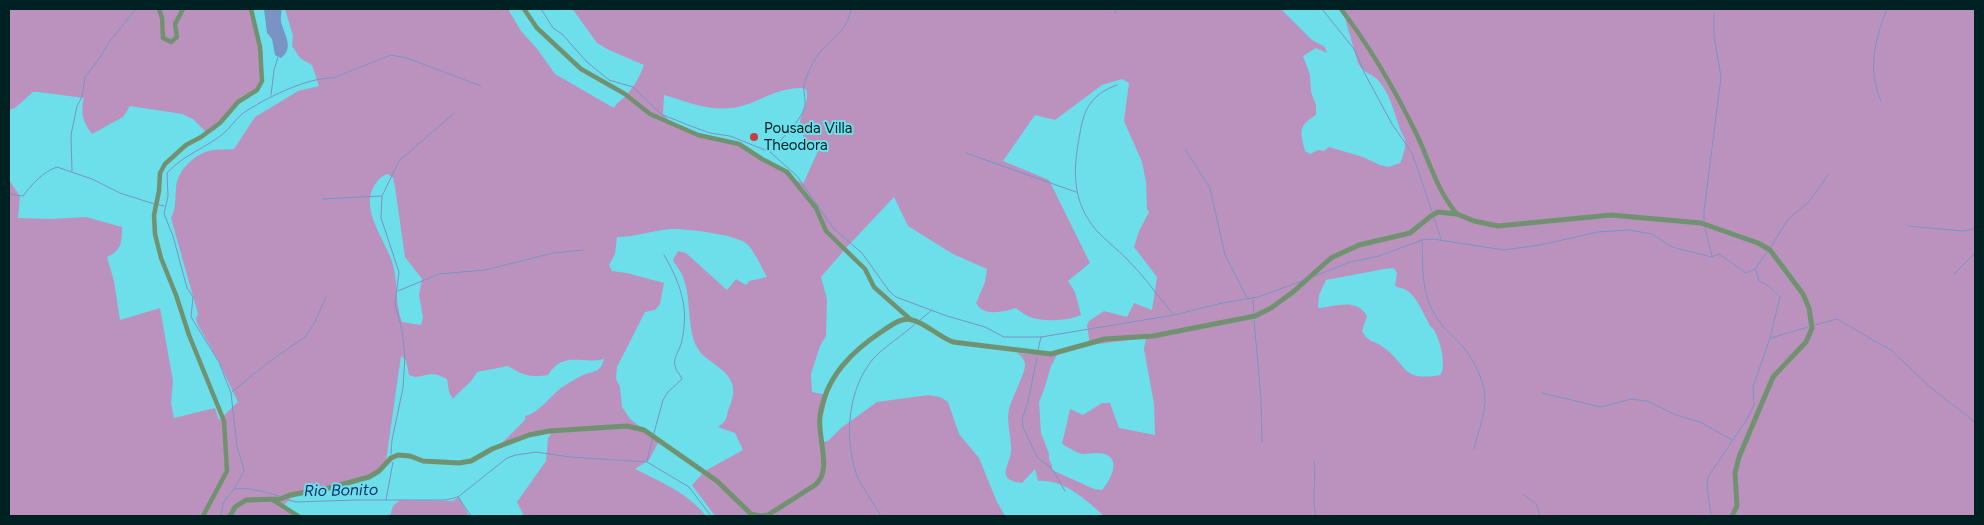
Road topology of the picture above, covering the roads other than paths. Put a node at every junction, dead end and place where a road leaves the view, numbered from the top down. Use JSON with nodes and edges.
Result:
{"nodes":[{"id":1,"x":159,"y":9,"type":"edge"},
{"id":2,"x":182,"y":9,"type":"edge"},
{"id":3,"x":251,"y":9,"type":"edge"},
{"id":4,"x":524,"y":9,"type":"edge"},
{"id":5,"x":1341,"y":9,"type":"edge"},
{"id":6,"x":1457,"y":214,"type":"junction"},
{"id":7,"x":910,"y":319,"type":"junction"},
{"id":8,"x":273,"y":500,"type":"junction"},
{"id":9,"x":203,"y":516,"type":"edge"},
{"id":10,"x":230,"y":516,"type":"edge"},
{"id":11,"x":298,"y":516,"type":"edge"},
{"id":12,"x":760,"y":516,"type":"edge"},
{"id":13,"x":1732,"y":516,"type":"edge"}],
"edges":[{"from":1,"to":2,"type":"street"},
{"from":3,"to":9,"type":"street"},
{"from":4,"to":7,"type":"street"},
{"from":5,"to":6,"type":"street"},
{"from":6,"to":7,"type":"street"},
{"from":6,"to":13,"type":"street"},
{"from":7,"to":12,"type":"street"},
{"from":8,"to":10,"type":"street"},
{"from":8,"to":11,"type":"street"},
{"from":8,"to":12,"type":"street"}]}
